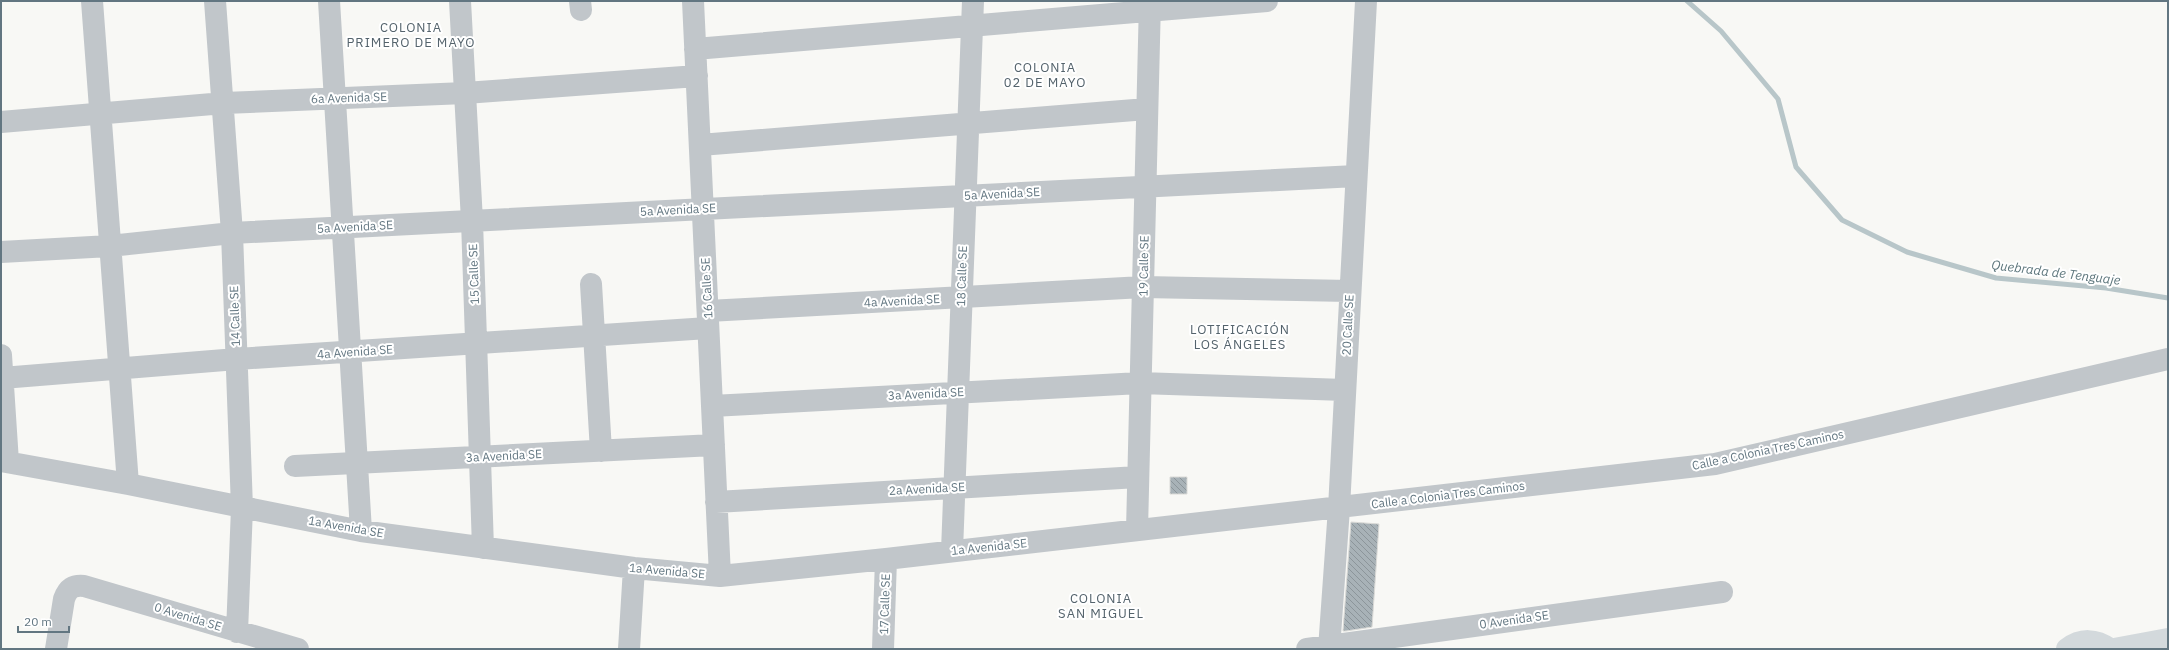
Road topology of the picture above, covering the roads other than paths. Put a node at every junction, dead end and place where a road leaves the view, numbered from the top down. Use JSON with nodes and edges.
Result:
{"nodes":[{"id":1,"x":92,"y":1,"type":"edge"},
{"id":2,"x":216,"y":1,"type":"edge"},
{"id":3,"x":329,"y":1,"type":"edge"},
{"id":4,"x":460,"y":1,"type":"edge"},
{"id":5,"x":693,"y":1,"type":"edge"},
{"id":6,"x":973,"y":1,"type":"edge"},
{"id":7,"x":1267,"y":1,"type":"edge"},
{"id":8,"x":1366,"y":1,"type":"edge"},
{"id":9,"x":1150,"y":6,"type":"edge"},
{"id":10,"x":972,"y":26,"type":"junction"},
{"id":11,"x":696,"y":50,"type":"junction"},
{"id":12,"x":697,"y":76,"type":"junction"},
{"id":13,"x":465,"y":93,"type":"junction"},
{"id":14,"x":335,"y":99,"type":"junction"},
{"id":15,"x":224,"y":103,"type":"junction"},
{"id":16,"x":1147,"y":109,"type":"junction"},
{"id":17,"x":100,"y":113,"type":"junction"},
{"id":18,"x":1,"y":122,"type":"edge"},
{"id":19,"x":968,"y":123,"type":"junction"},
{"id":20,"x":700,"y":145,"type":"junction"},
{"id":21,"x":1356,"y":176,"type":"junction"},
{"id":22,"x":1145,"y":186,"type":"junction"},
{"id":23,"x":966,"y":195,"type":"junction"},
{"id":24,"x":703,"y":209,"type":"junction"},
{"id":25,"x":472,"y":221,"type":"junction"},
{"id":26,"x":343,"y":228,"type":"junction"},
{"id":27,"x":232,"y":233,"type":"junction"},
{"id":28,"x":110,"y":246,"type":"junction"},
{"id":29,"x":1,"y":252,"type":"edge"},
{"id":30,"x":591,"y":284,"type":"dead end"},
{"id":31,"x":1143,"y":287,"type":"junction"},
{"id":32,"x":1350,"y":291,"type":"junction"},
{"id":33,"x":961,"y":298,"type":"junction"},
{"id":34,"x":708,"y":320,"type":"junction"},
{"id":35,"x":594,"y":336,"type":"junction"},
{"id":36,"x":476,"y":344,"type":"junction"},
{"id":37,"x":350,"y":353,"type":"junction"},
{"id":38,"x":1,"y":355,"type":"edge"},
{"id":39,"x":237,"y":359,"type":"junction"},
{"id":40,"x":2168,"y":359,"type":"edge"},
{"id":41,"x":119,"y":369,"type":"junction"},
{"id":42,"x":2,"y":378,"type":"junction"},
{"id":43,"x":1140,"y":383,"type":"junction"},
{"id":44,"x":1345,"y":390,"type":"junction"},
{"id":45,"x":958,"y":392,"type":"junction"},
{"id":46,"x":712,"y":406,"type":"junction"},
{"id":47,"x":714,"y":445,"type":"junction"},
{"id":48,"x":600,"y":451,"type":"junction"},
{"id":49,"x":480,"y":458,"type":"junction"},
{"id":50,"x":5,"y":462,"type":"edge"},
{"id":51,"x":357,"y":462,"type":"junction"},
{"id":52,"x":295,"y":466,"type":"dead end"},
{"id":53,"x":1138,"y":477,"type":"junction"},
{"id":54,"x":128,"y":484,"type":"junction"},
{"id":55,"x":954,"y":487,"type":"junction"},
{"id":56,"x":716,"y":502,"type":"junction"},
{"id":57,"x":242,"y":508,"type":"junction"},
{"id":58,"x":1338,"y":508,"type":"junction"},
{"id":59,"x":1136,"y":530,"type":"junction"},
{"id":60,"x":361,"y":531,"type":"junction"},
{"id":61,"x":483,"y":548,"type":"junction"},
{"id":62,"x":952,"y":551,"type":"junction"},
{"id":63,"x":886,"y":559,"type":"junction"},
{"id":64,"x":634,"y":568,"type":"junction"},
{"id":65,"x":720,"y":576,"type":"junction"},
{"id":66,"x":1722,"y":592,"type":"dead end"},
{"id":67,"x":236,"y":632,"type":"junction"},
{"id":68,"x":2168,"y":639,"type":"edge"},
{"id":69,"x":1329,"y":647,"type":"edge"},
{"id":70,"x":56,"y":649,"type":"edge"},
{"id":71,"x":298,"y":649,"type":"edge"},
{"id":72,"x":630,"y":649,"type":"edge"},
{"id":73,"x":883,"y":649,"type":"edge"},
{"id":74,"x":1306,"y":649,"type":"edge"},
{"id":75,"x":2067,"y":649,"type":"edge"},
{"id":76,"x":2110,"y":649,"type":"edge"},
{"id":77,"x":2114,"y":649,"type":"edge"}],
"edges":[{"from":1,"to":17,"type":"street"},
{"from":2,"to":15,"type":"street","name":"14 Calle SE"},
{"from":3,"to":14,"type":"street"},
{"from":4,"to":13,"type":"street","name":"15 Calle SE"},
{"from":5,"to":11,"type":"street","name":"16 Calle SE"},
{"from":6,"to":10,"type":"street","name":"18 Calle SE"},
{"from":7,"to":9,"type":"street"},
{"from":8,"to":21,"type":"street","name":"20 Calle SE"},
{"from":9,"to":10,"type":"street"},
{"from":9,"to":16,"type":"street","name":"19 Calle SE"},
{"from":10,"to":11,"type":"street"},
{"from":10,"to":19,"type":"street","name":"18 Calle SE"},
{"from":11,"to":12,"type":"street","name":"16 Calle SE"},
{"from":12,"to":13,"type":"street","name":"6a Avenida SE"},
{"from":12,"to":20,"type":"street","name":"16 Calle SE"},
{"from":13,"to":14,"type":"street","name":"6a Avenida SE"},
{"from":13,"to":25,"type":"street","name":"15 Calle SE"},
{"from":14,"to":15,"type":"street","name":"6a Avenida SE"},
{"from":14,"to":26,"type":"street"},
{"from":15,"to":17,"type":"street","name":"6a Avenida SE"},
{"from":15,"to":27,"type":"street","name":"14 Calle SE"},
{"from":16,"to":19,"type":"street"},
{"from":16,"to":22,"type":"street","name":"19 Calle SE"},
{"from":17,"to":18,"type":"street","name":"6a Avenida SE"},
{"from":17,"to":28,"type":"street"},
{"from":19,"to":20,"type":"street"},
{"from":19,"to":23,"type":"street","name":"18 Calle SE"},
{"from":20,"to":24,"type":"street","name":"16 Calle SE"},
{"from":21,"to":22,"type":"street","name":"5a Avenida SE"},
{"from":21,"to":32,"type":"street","name":"20 Calle SE"},
{"from":22,"to":23,"type":"street","name":"5a Avenida SE"},
{"from":22,"to":31,"type":"street","name":"19 Calle SE"},
{"from":23,"to":24,"type":"street","name":"5a Avenida SE"},
{"from":23,"to":33,"type":"street","name":"18 Calle SE"},
{"from":24,"to":25,"type":"street","name":"5a Avenida SE"},
{"from":24,"to":34,"type":"street","name":"16 Calle SE"},
{"from":25,"to":26,"type":"street","name":"5a Avenida SE"},
{"from":25,"to":36,"type":"street","name":"15 Calle SE"},
{"from":26,"to":27,"type":"street","name":"5a Avenida SE"},
{"from":26,"to":37,"type":"street"},
{"from":27,"to":28,"type":"street","name":"5a Avenida SE"},
{"from":27,"to":39,"type":"street","name":"14 Calle SE"},
{"from":28,"to":29,"type":"street","name":"5a Avenida SE"},
{"from":28,"to":41,"type":"street"},
{"from":30,"to":35,"type":"street"},
{"from":31,"to":32,"type":"street","name":"4a Avenida SE"},
{"from":31,"to":33,"type":"street","name":"4a Avenida SE"},
{"from":31,"to":43,"type":"street","name":"19 Calle SE"},
{"from":32,"to":44,"type":"street","name":"20 Calle SE"},
{"from":33,"to":34,"type":"street","name":"4a Avenida SE"},
{"from":33,"to":45,"type":"street","name":"18 Calle SE"},
{"from":34,"to":35,"type":"street","name":"4a Avenida SE"},
{"from":34,"to":46,"type":"street","name":"16 Calle SE"},
{"from":35,"to":36,"type":"street","name":"4a Avenida SE"},
{"from":35,"to":48,"type":"street"},
{"from":36,"to":37,"type":"street","name":"4a Avenida SE"},
{"from":36,"to":49,"type":"street","name":"15 Calle SE"},
{"from":37,"to":39,"type":"street","name":"4a Avenida SE"},
{"from":37,"to":51,"type":"street"},
{"from":38,"to":42,"type":"street"},
{"from":39,"to":41,"type":"street","name":"4a Avenida SE"},
{"from":39,"to":57,"type":"street","name":"14 Calle SE"},
{"from":40,"to":58,"type":"street","name":"Calle a Colonia Tres Caminos"},
{"from":41,"to":42,"type":"street","name":"4a Avenida SE"},
{"from":41,"to":54,"type":"street"},
{"from":42,"to":50,"type":"street"},
{"from":43,"to":44,"type":"street","name":"3a Avenida SE"},
{"from":43,"to":45,"type":"street","name":"3a Avenida SE"},
{"from":43,"to":53,"type":"street","name":"19 Calle SE"},
{"from":44,"to":58,"type":"street","name":"20 Calle SE"},
{"from":45,"to":46,"type":"street","name":"3a Avenida SE"},
{"from":45,"to":55,"type":"street","name":"18 Calle SE"},
{"from":46,"to":47,"type":"street","name":"16 Calle SE"},
{"from":47,"to":48,"type":"street","name":"3a Avenida SE"},
{"from":47,"to":56,"type":"street","name":"16 Calle SE"},
{"from":48,"to":49,"type":"street","name":"3a Avenida SE"},
{"from":49,"to":51,"type":"street","name":"3a Avenida SE"},
{"from":49,"to":61,"type":"street","name":"15 Calle SE"},
{"from":50,"to":54,"type":"street","name":"1a Avenida SE"},
{"from":51,"to":52,"type":"street","name":"3a Avenida SE"},
{"from":51,"to":60,"type":"street"},
{"from":53,"to":55,"type":"street","name":"2a Avenida SE"},
{"from":53,"to":59,"type":"street","name":"19 Calle SE"},
{"from":54,"to":57,"type":"street","name":"1a Avenida SE"},
{"from":55,"to":56,"type":"street","name":"2a Avenida SE"},
{"from":55,"to":62,"type":"street","name":"18 Calle SE"},
{"from":56,"to":65,"type":"street","name":"16 Calle SE"},
{"from":57,"to":60,"type":"street","name":"1a Avenida SE"},
{"from":57,"to":67,"type":"street","name":"14 Calle SE"},
{"from":58,"to":59,"type":"street","name":"1a Avenida SE"},
{"from":58,"to":69,"type":"street","name":"20 Calle SE"},
{"from":59,"to":62,"type":"street","name":"1a Avenida SE"},
{"from":60,"to":61,"type":"street","name":"1a Avenida SE"},
{"from":61,"to":64,"type":"street","name":"1a Avenida SE"},
{"from":62,"to":63,"type":"street","name":"1a Avenida SE"},
{"from":63,"to":65,"type":"street","name":"1a Avenida SE"},
{"from":63,"to":73,"type":"street","name":"17 Calle SE"},
{"from":64,"to":65,"type":"street","name":"1a Avenida SE"},
{"from":64,"to":72,"type":"street"},
{"from":66,"to":69,"type":"street","name":"0 Avenida SE"},
{"from":67,"to":70,"type":"street","name":"0 Avenida SE"},
{"from":67,"to":71,"type":"street","name":"0 Avenida SE"},
{"from":68,"to":77,"type":"main road"},
{"from":69,"to":74,"type":"street","name":"0 Avenida SE"},
{"from":75,"to":76,"type":"main road"}]}
